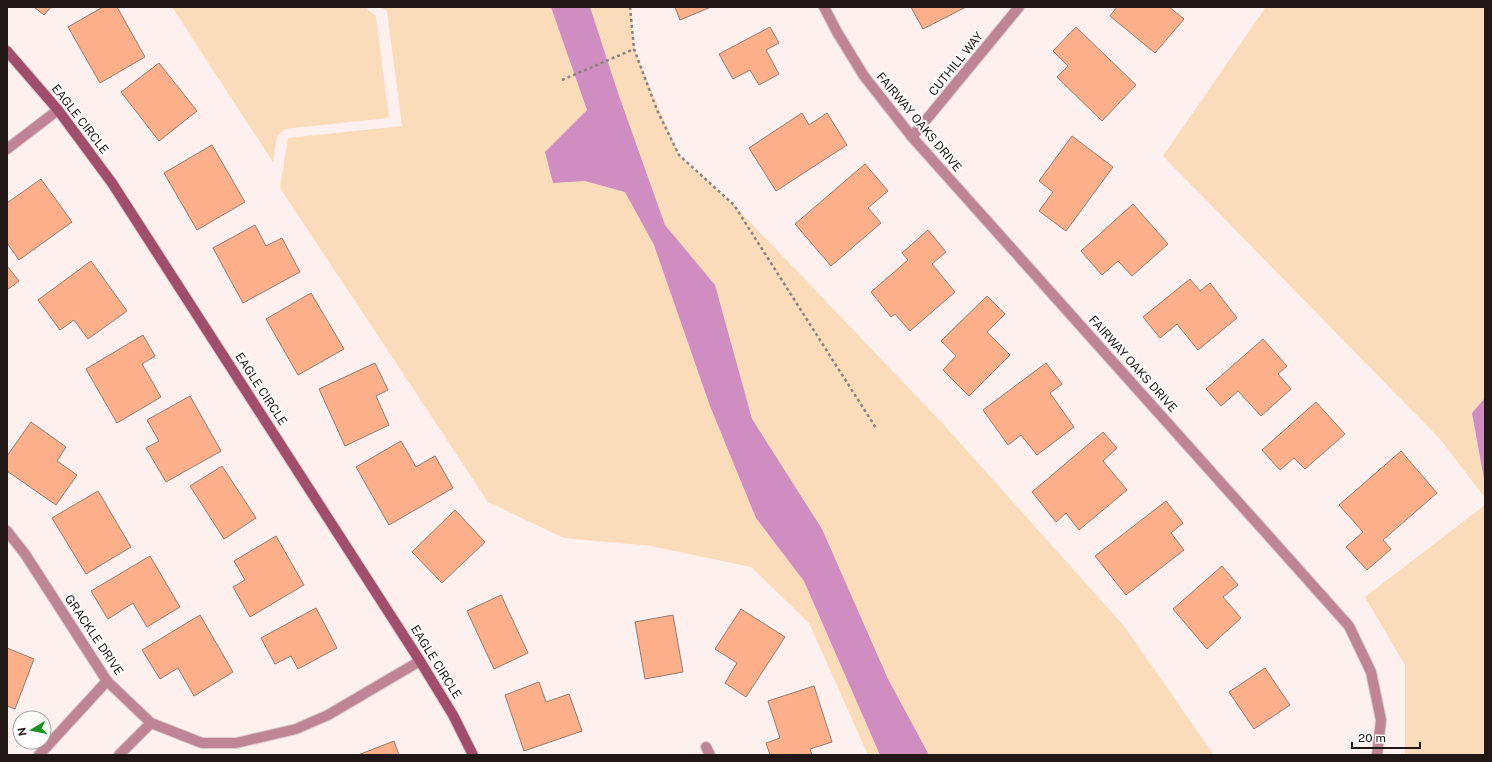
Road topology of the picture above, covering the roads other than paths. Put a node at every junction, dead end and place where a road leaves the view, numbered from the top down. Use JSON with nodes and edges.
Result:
{"nodes":[{"id":1,"x":824,"y":7,"type":"edge"},
{"id":2,"x":1019,"y":7,"type":"edge"},
{"id":3,"x":7,"y":51,"type":"edge"},
{"id":4,"x":58,"y":110,"type":"junction"},
{"id":5,"x":912,"y":137,"type":"junction"},
{"id":6,"x":7,"y":150,"type":"edge"},
{"id":7,"x":7,"y":531,"type":"edge"},
{"id":8,"x":420,"y":661,"type":"junction"},
{"id":9,"x":107,"y":681,"type":"junction"},
{"id":10,"x":151,"y":723,"type":"junction"},
{"id":11,"x":38,"y":755,"type":"edge"},
{"id":12,"x":119,"y":755,"type":"edge"},
{"id":13,"x":473,"y":755,"type":"edge"},
{"id":14,"x":1377,"y":755,"type":"edge"}],
"edges":[{"from":1,"to":5,"type":"street","name":"FAIRWAY OAKS DRIVE"},
{"from":2,"to":5,"type":"street","name":"CUTHILL WAY"},
{"from":3,"to":4,"type":"street","name":"EAGLE CIRCLE"},
{"from":4,"to":6,"type":"street"},
{"from":4,"to":8,"type":"street","name":"EAGLE CIRCLE"},
{"from":5,"to":14,"type":"street","name":"FAIRWAY OAKS DRIVE"},
{"from":7,"to":9,"type":"street","name":"GRACKLE DRIVE"},
{"from":8,"to":10,"type":"street","name":"GRACKLE DRIVE"},
{"from":8,"to":13,"type":"street","name":"EAGLE CIRCLE"},
{"from":9,"to":10,"type":"street","name":"GRACKLE DRIVE"},
{"from":9,"to":11,"type":"street"},
{"from":10,"to":12,"type":"street"}]}
